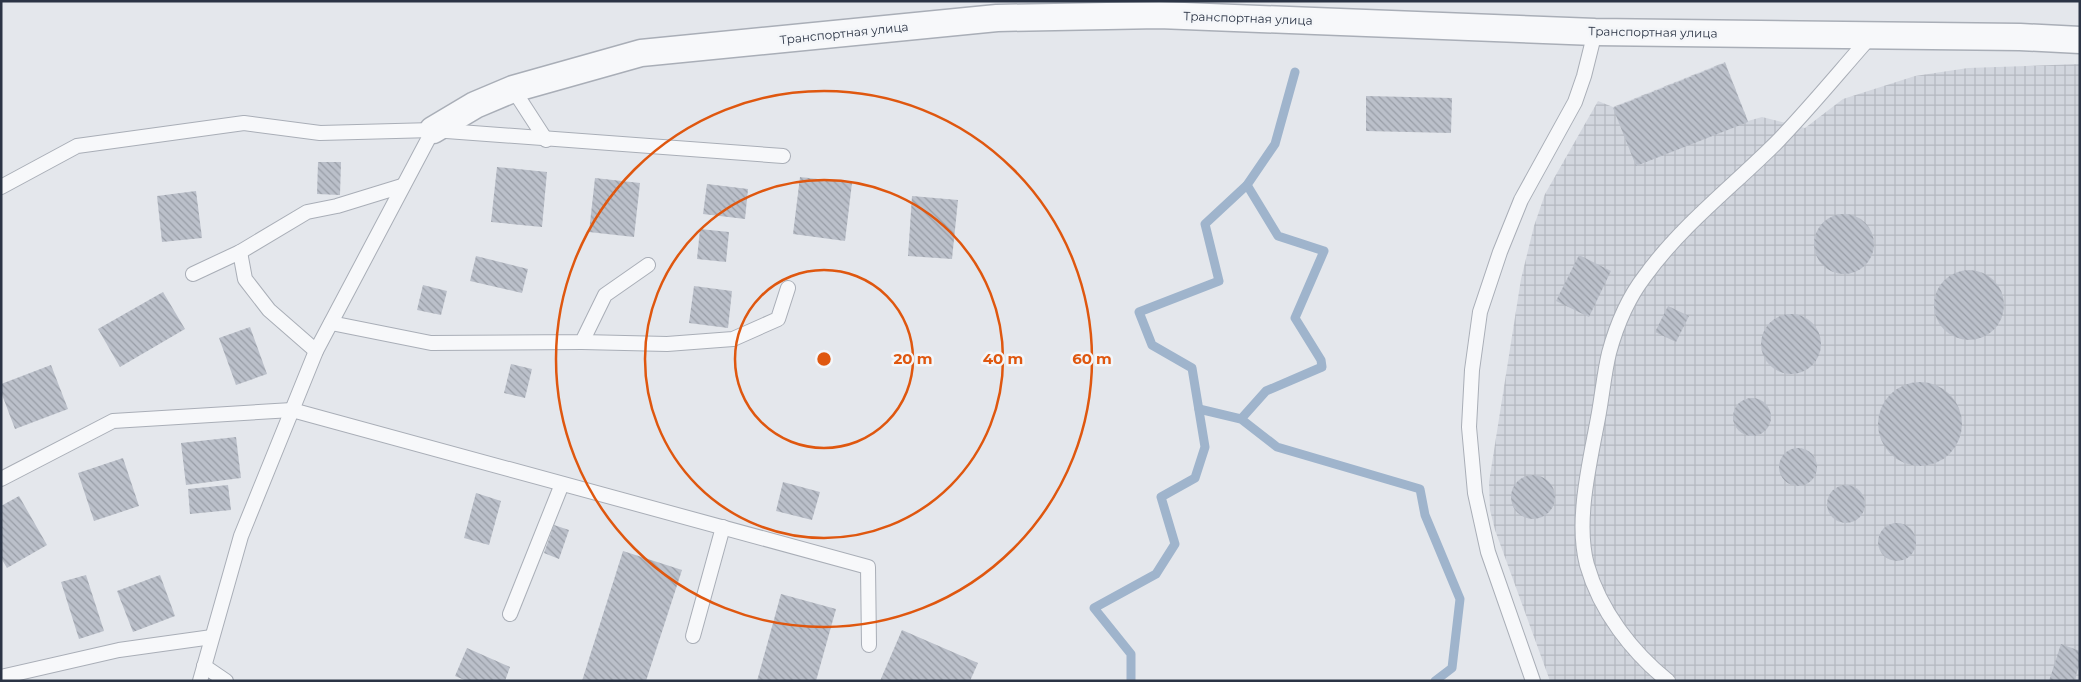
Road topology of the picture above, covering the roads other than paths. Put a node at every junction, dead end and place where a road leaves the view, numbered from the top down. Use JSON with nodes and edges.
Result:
{"nodes":[{"id":1,"x":1595,"y":32,"type":"junction"},
{"id":2,"x":1872,"y":35,"type":"junction"},
{"id":3,"x":2080,"y":40,"type":"edge"},
{"id":4,"x":513,"y":89,"type":"junction"},
{"id":5,"x":433,"y":130,"type":"junction"},
{"id":6,"x":546,"y":140,"type":"junction"},
{"id":7,"x":783,"y":156,"type":"dead end"},
{"id":8,"x":402,"y":186,"type":"junction"},
{"id":9,"x":1,"y":187,"type":"edge"},
{"id":10,"x":240,"y":252,"type":"junction"},
{"id":11,"x":648,"y":265,"type":"dead end"},
{"id":12,"x":193,"y":274,"type":"dead end"},
{"id":13,"x":788,"y":288,"type":"dead end"},
{"id":14,"x":331,"y":323,"type":"junction"},
{"id":15,"x":582,"y":342,"type":"junction"},
{"id":16,"x":316,"y":351,"type":"junction"},
{"id":17,"x":292,"y":410,"type":"junction"},
{"id":18,"x":1,"y":478,"type":"edge"},
{"id":19,"x":562,"y":484,"type":"junction"},
{"id":20,"x":722,"y":527,"type":"junction"},
{"id":21,"x":510,"y":614,"type":"dead end"},
{"id":22,"x":693,"y":636,"type":"dead end"},
{"id":23,"x":212,"y":637,"type":"junction"},
{"id":24,"x":869,"y":645,"type":"dead end"},
{"id":25,"x":204,"y":666,"type":"junction"},
{"id":26,"x":34,"y":675,"type":"edge"},
{"id":27,"x":1,"y":677,"type":"edge"},
{"id":28,"x":200,"y":681,"type":"edge"},
{"id":29,"x":226,"y":681,"type":"edge"},
{"id":30,"x":1533,"y":681,"type":"edge"},
{"id":31,"x":1668,"y":681,"type":"edge"}],
"edges":[{"from":1,"to":2,"type":"street","name":"Транспортная улица"},
{"from":1,"to":4,"type":"street","name":"Транспортная улица"},
{"from":1,"to":30,"type":"lane"},
{"from":2,"to":3,"type":"street","name":"Транспортная улица"},
{"from":2,"to":31,"type":"lane"},
{"from":4,"to":5,"type":"street","name":"Транспортная улица"},
{"from":4,"to":6,"type":"lane"},
{"from":5,"to":6,"type":"lane"},
{"from":5,"to":8,"type":"lane"},
{"from":5,"to":9,"type":"lane"},
{"from":6,"to":7,"type":"lane"},
{"from":8,"to":10,"type":"lane"},
{"from":8,"to":14,"type":"lane"},
{"from":10,"to":12,"type":"lane"},
{"from":10,"to":16,"type":"lane"},
{"from":11,"to":15,"type":"lane"},
{"from":13,"to":15,"type":"lane"},
{"from":14,"to":15,"type":"lane"},
{"from":14,"to":16,"type":"lane"},
{"from":16,"to":17,"type":"lane"},
{"from":17,"to":18,"type":"lane"},
{"from":17,"to":19,"type":"lane"},
{"from":17,"to":23,"type":"lane"},
{"from":19,"to":20,"type":"lane"},
{"from":19,"to":21,"type":"lane"},
{"from":20,"to":22,"type":"lane"},
{"from":20,"to":24,"type":"lane"},
{"from":23,"to":25,"type":"lane"},
{"from":23,"to":26,"type":"lane"},
{"from":25,"to":28,"type":"lane"},
{"from":25,"to":29,"type":"lane"},
{"from":26,"to":27,"type":"lane"}]}
